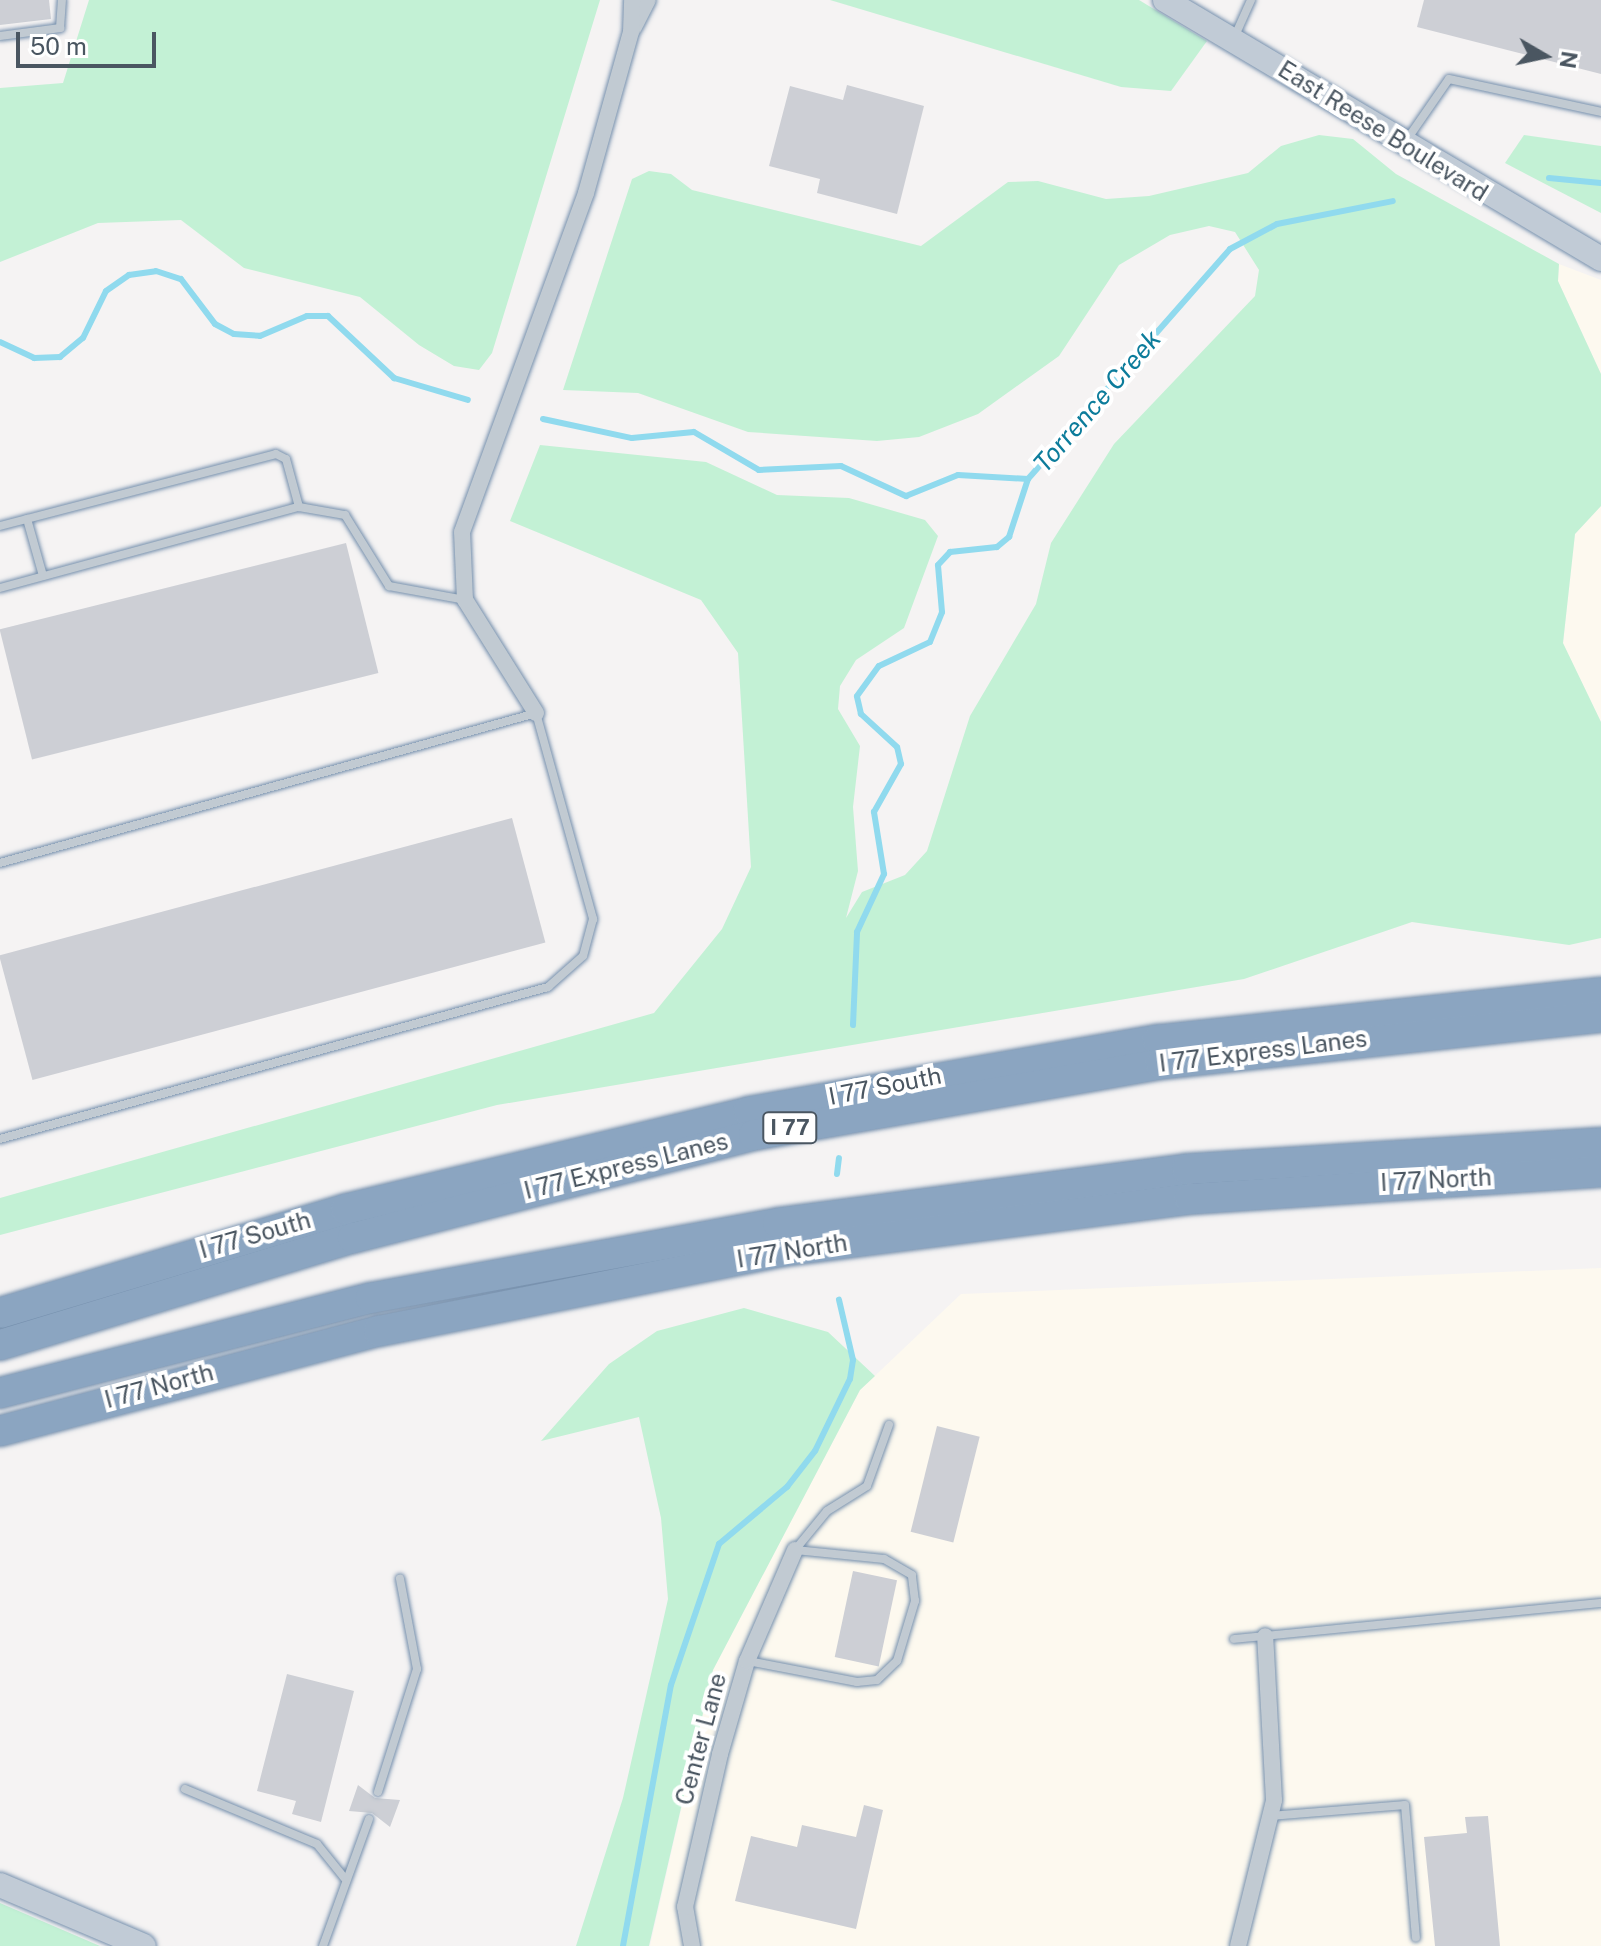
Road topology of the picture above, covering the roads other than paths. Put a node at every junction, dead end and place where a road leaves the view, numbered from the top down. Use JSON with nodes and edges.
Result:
{"nodes":[{"id":1,"x":62,"y":0,"type":"edge"},
{"id":2,"x":632,"y":0,"type":"edge"},
{"id":3,"x":648,"y":0,"type":"edge"},
{"id":4,"x":1165,"y":0,"type":"edge"},
{"id":5,"x":1251,"y":0,"type":"edge"},
{"id":6,"x":631,"y":32,"type":"junction"},
{"id":7,"x":0,"y":36,"type":"edge"},
{"id":8,"x":1234,"y":39,"type":"junction"},
{"id":9,"x":1601,"y":112,"type":"edge"},
{"id":10,"x":1403,"y":145,"type":"junction"},
{"id":11,"x":1601,"y":259,"type":"edge"},
{"id":12,"x":299,"y":507,"type":"junction"},
{"id":13,"x":27,"y":519,"type":"junction"},
{"id":14,"x":0,"y":526,"type":"edge"},
{"id":15,"x":43,"y":576,"type":"junction"},
{"id":16,"x":0,"y":588,"type":"edge"},
{"id":17,"x":465,"y":600,"type":"junction"},
{"id":18,"x":536,"y":713,"type":"junction"},
{"id":19,"x":0,"y":863,"type":"edge"},
{"id":20,"x":1601,"y":993,"type":"edge"},
{"id":21,"x":1601,"y":1017,"type":"edge"},
{"id":22,"x":0,"y":1139,"type":"edge"},
{"id":23,"x":1601,"y":1143,"type":"edge"},
{"id":24,"x":1601,"y":1172,"type":"edge"},
{"id":25,"x":0,"y":1313,"type":"edge"},
{"id":26,"x":0,"y":1345,"type":"edge"},
{"id":27,"x":0,"y":1393,"type":"edge"},
{"id":28,"x":889,"y":1425,"type":"dead end"},
{"id":29,"x":0,"y":1431,"type":"edge"},
{"id":30,"x":795,"y":1550,"type":"junction"},
{"id":31,"x":400,"y":1579,"type":"dead end"},
{"id":32,"x":1601,"y":1603,"type":"edge"},
{"id":33,"x":1265,"y":1636,"type":"junction"},
{"id":34,"x":1234,"y":1639,"type":"dead end"},
{"id":35,"x":747,"y":1661,"type":"junction"},
{"id":36,"x":185,"y":1789,"type":"dead end"},
{"id":37,"x":378,"y":1792,"type":"dead end"},
{"id":38,"x":1271,"y":1816,"type":"junction"},
{"id":39,"x":369,"y":1819,"type":"dead end"},
{"id":40,"x":346,"y":1880,"type":"junction"},
{"id":41,"x":0,"y":1885,"type":"edge"},
{"id":42,"x":1416,"y":1938,"type":"dead end"},
{"id":43,"x":144,"y":1946,"type":"edge"},
{"id":44,"x":323,"y":1946,"type":"edge"},
{"id":45,"x":692,"y":1946,"type":"edge"},
{"id":46,"x":1238,"y":1946,"type":"edge"}],
"edges":[{"from":1,"to":7,"type":"lane"},
{"from":2,"to":6,"type":"street"},
{"from":3,"to":6,"type":"street"},
{"from":4,"to":8,"type":"street","name":"East Reese Boulevard"},
{"from":5,"to":8,"type":"lane"},
{"from":6,"to":17,"type":"street"},
{"from":8,"to":10,"type":"street","name":"East Reese Boulevard"},
{"from":9,"to":10,"type":"lane"},
{"from":10,"to":11,"type":"street","name":"East Reese Boulevard"},
{"from":12,"to":13,"type":"lane"},
{"from":12,"to":15,"type":"lane"},
{"from":12,"to":17,"type":"lane"},
{"from":13,"to":14,"type":"lane"},
{"from":13,"to":15,"type":"lane"},
{"from":15,"to":16,"type":"lane"},
{"from":17,"to":18,"type":"street"},
{"from":18,"to":19,"type":"lane"},
{"from":18,"to":22,"type":"lane"},
{"from":20,"to":25,"type":"highway","name":"I 77 South","number":"I 77"},
{"from":21,"to":26,"type":"highway","name":"I 77 Express Lanes","number":"I 77"},
{"from":23,"to":27,"type":"highway"},
{"from":24,"to":29,"type":"highway","name":"I 77 North"},
{"from":28,"to":30,"type":"lane"},
{"from":30,"to":35,"type":"street","name":"Center Lane"},
{"from":30,"to":35,"type":"lane"},
{"from":31,"to":37,"type":"lane"},
{"from":32,"to":33,"type":"lane"},
{"from":33,"to":34,"type":"lane"},
{"from":33,"to":38,"type":"street"},
{"from":35,"to":45,"type":"street","name":"Center Lane"},
{"from":36,"to":40,"type":"lane"},
{"from":38,"to":42,"type":"lane"},
{"from":38,"to":46,"type":"street"},
{"from":39,"to":40,"type":"lane"},
{"from":40,"to":44,"type":"lane"},
{"from":41,"to":43,"type":"street"}]}
